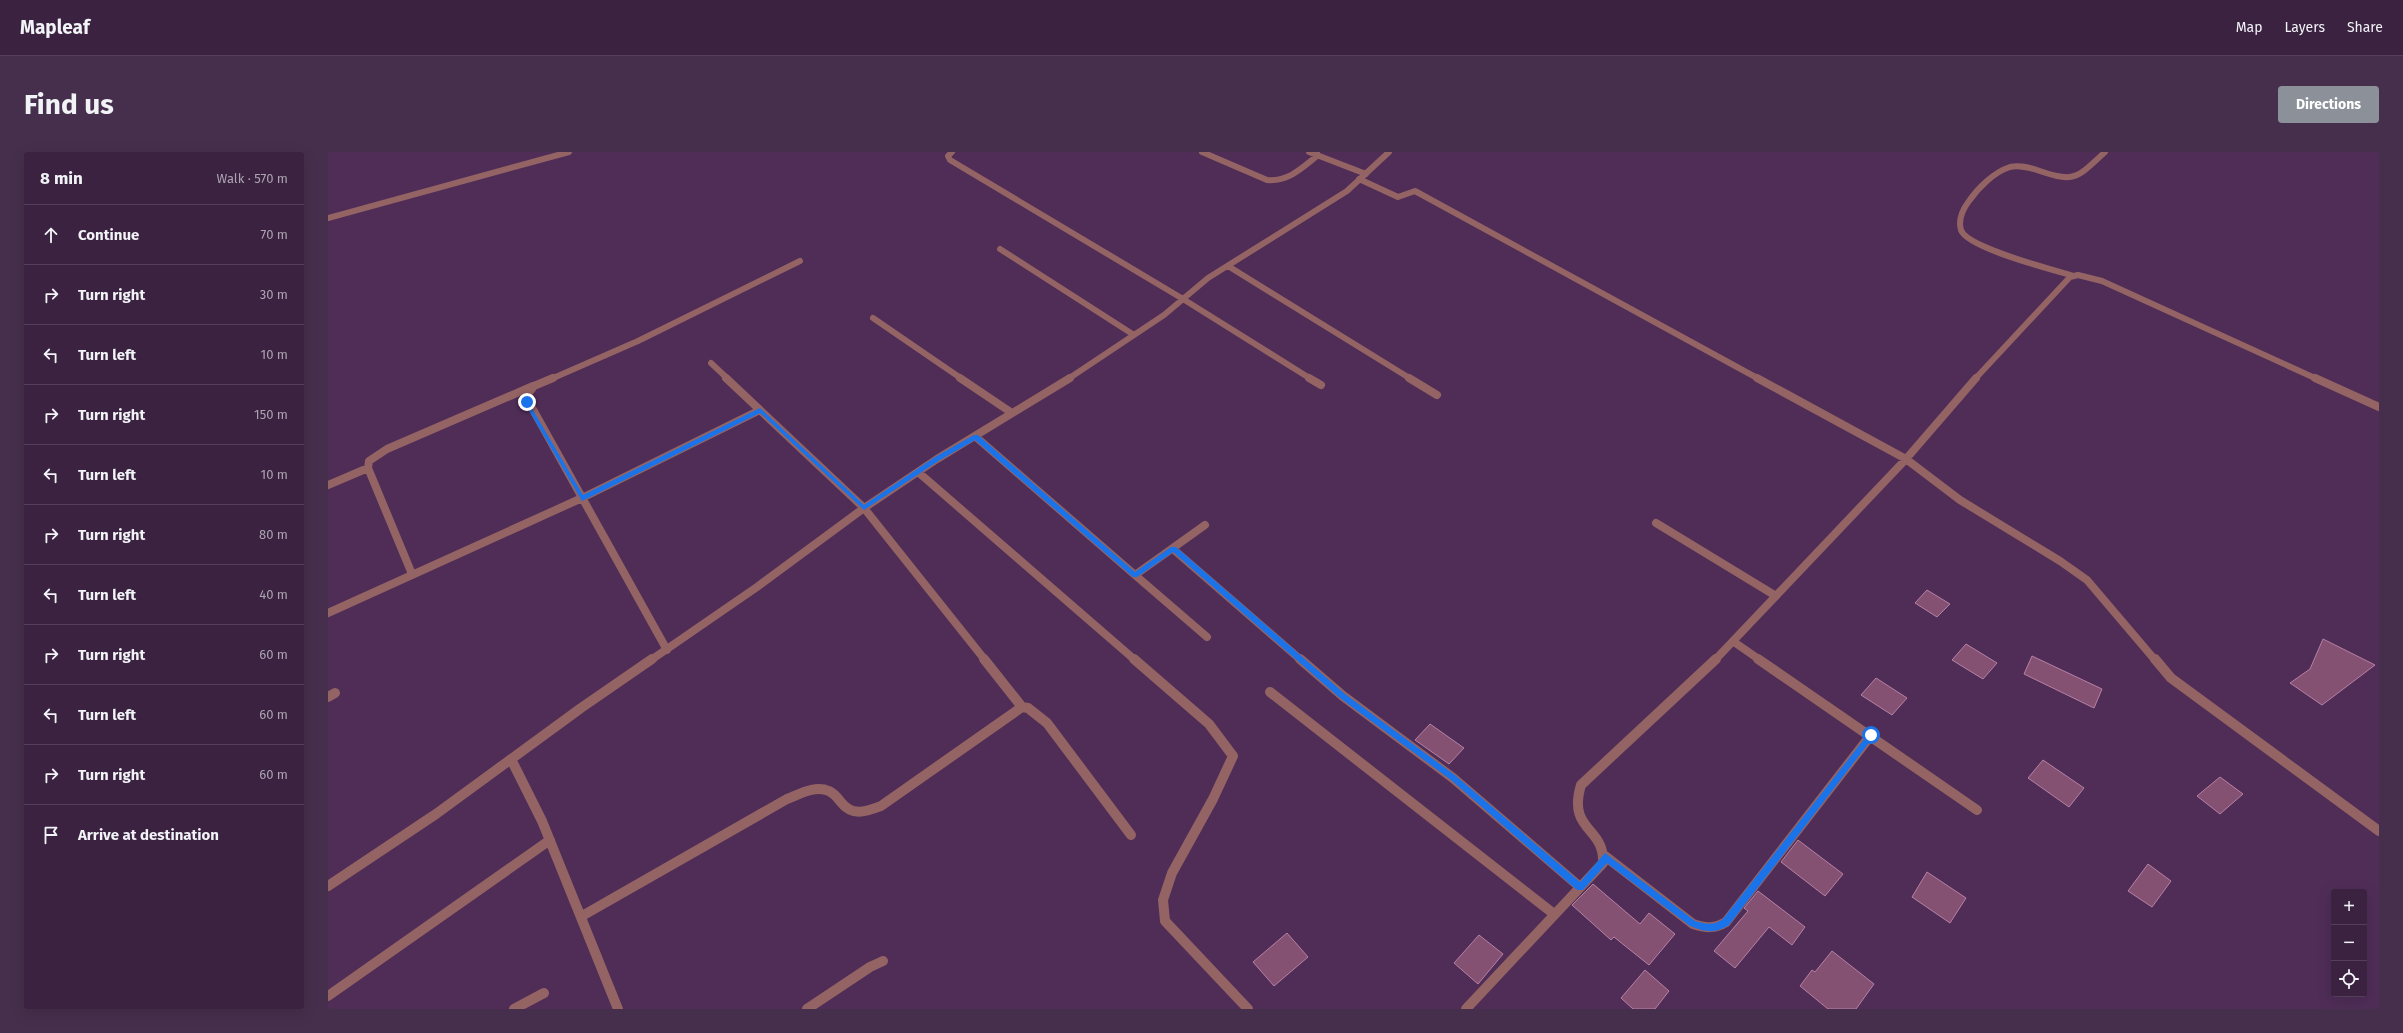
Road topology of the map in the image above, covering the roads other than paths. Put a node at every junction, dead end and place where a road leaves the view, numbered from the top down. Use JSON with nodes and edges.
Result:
{"nodes":[{"id":1,"x":569,"y":152,"type":"edge"},
{"id":2,"x":952,"y":152,"type":"edge"},
{"id":3,"x":1202,"y":152,"type":"edge"},
{"id":4,"x":1309,"y":152,"type":"edge"},
{"id":5,"x":1389,"y":152,"type":"edge"},
{"id":6,"x":2105,"y":152,"type":"edge"},
{"id":7,"x":1317,"y":154,"type":"edge"},
{"id":8,"x":1363,"y":177,"type":"junction"},
{"id":9,"x":328,"y":218,"type":"edge"},
{"id":10,"x":1000,"y":249,"type":"dead end"},
{"id":11,"x":800,"y":261,"type":"dead end"},
{"id":12,"x":1228,"y":266,"type":"junction"},
{"id":13,"x":2074,"y":276,"type":"junction"},
{"id":14,"x":1183,"y":299,"type":"junction"},
{"id":15,"x":873,"y":318,"type":"dead end"},
{"id":16,"x":1134,"y":335,"type":"junction"},
{"id":17,"x":711,"y":363,"type":"dead end"},
{"id":18,"x":1321,"y":385,"type":"dead end"},
{"id":19,"x":534,"y":386,"type":"junction"},
{"id":20,"x":1436,"y":395,"type":"dead end"},
{"id":21,"x":2379,"y":407,"type":"edge"},
{"id":22,"x":760,"y":410,"type":"junction"},
{"id":23,"x":1012,"y":413,"type":"junction"},
{"id":24,"x":976,"y":437,"type":"junction"},
{"id":25,"x":1906,"y":459,"type":"junction"},
{"id":26,"x":368,"y":468,"type":"junction"},
{"id":27,"x":918,"y":472,"type":"junction"},
{"id":28,"x":328,"y":485,"type":"edge"},
{"id":29,"x":582,"y":498,"type":"junction"},
{"id":30,"x":864,"y":508,"type":"junction"},
{"id":31,"x":1656,"y":523,"type":"dead end"},
{"id":32,"x":1206,"y":525,"type":"dead end"},
{"id":33,"x":1173,"y":549,"type":"junction"},
{"id":34,"x":412,"y":574,"type":"junction"},
{"id":35,"x":1135,"y":575,"type":"junction"},
{"id":36,"x":1776,"y":596,"type":"junction"},
{"id":37,"x":328,"y":613,"type":"edge"},
{"id":38,"x":1208,"y":637,"type":"dead end"},
{"id":39,"x":1734,"y":642,"type":"junction"},
{"id":40,"x":667,"y":650,"type":"junction"},
{"id":41,"x":1270,"y":692,"type":"dead end"},
{"id":42,"x":1022,"y":707,"type":"junction"},
{"id":43,"x":1871,"y":735,"type":"junction"},
{"id":44,"x":511,"y":759,"type":"junction"},
{"id":45,"x":1977,"y":810,"type":"dead end"},
{"id":46,"x":2379,"y":831,"type":"edge"},
{"id":47,"x":1131,"y":835,"type":"dead end"},
{"id":48,"x":550,"y":840,"type":"junction"},
{"id":49,"x":1605,"y":856,"type":"junction"},
{"id":50,"x":328,"y":886,"type":"edge"},
{"id":51,"x":1580,"y":887,"type":"junction"},
{"id":52,"x":1554,"y":914,"type":"junction"},
{"id":53,"x":582,"y":916,"type":"junction"},
{"id":54,"x":883,"y":961,"type":"dead end"},
{"id":55,"x":544,"y":992,"type":"dead end"},
{"id":56,"x":328,"y":996,"type":"edge"},
{"id":57,"x":514,"y":1009,"type":"edge"},
{"id":58,"x":618,"y":1009,"type":"edge"},
{"id":59,"x":807,"y":1009,"type":"edge"},
{"id":60,"x":1248,"y":1009,"type":"edge"},
{"id":61,"x":1466,"y":1009,"type":"edge"}],
"edges":[{"from":1,"to":9,"type":"street"},
{"from":2,"to":14,"type":"street"},
{"from":3,"to":7,"type":"street"},
{"from":4,"to":7,"type":"street"},
{"from":5,"to":8,"type":"street"},
{"from":6,"to":13,"type":"street"},
{"from":7,"to":8,"type":"street"},
{"from":8,"to":12,"type":"street"},
{"from":8,"to":25,"type":"street"},
{"from":10,"to":16,"type":"street"},
{"from":11,"to":19,"type":"street"},
{"from":12,"to":14,"type":"street"},
{"from":12,"to":20,"type":"street"},
{"from":13,"to":21,"type":"street"},
{"from":13,"to":25,"type":"street"},
{"from":14,"to":16,"type":"street"},
{"from":14,"to":18,"type":"street"},
{"from":15,"to":23,"type":"street"},
{"from":16,"to":23,"type":"street"},
{"from":17,"to":22,"type":"street"},
{"from":19,"to":26,"type":"street"},
{"from":19,"to":29,"type":"street"},
{"from":22,"to":29,"type":"street"},
{"from":22,"to":30,"type":"street"},
{"from":23,"to":24,"type":"street"},
{"from":24,"to":27,"type":"street"},
{"from":24,"to":35,"type":"street"},
{"from":25,"to":36,"type":"street"},
{"from":25,"to":46,"type":"street"},
{"from":26,"to":28,"type":"street"},
{"from":26,"to":34,"type":"street"},
{"from":27,"to":30,"type":"street"},
{"from":27,"to":60,"type":"street"},
{"from":29,"to":34,"type":"street"},
{"from":29,"to":40,"type":"street"},
{"from":30,"to":40,"type":"street"},
{"from":30,"to":42,"type":"street"},
{"from":31,"to":36,"type":"street"},
{"from":32,"to":33,"type":"street"},
{"from":33,"to":35,"type":"street"},
{"from":33,"to":51,"type":"street"},
{"from":34,"to":37,"type":"street"},
{"from":35,"to":38,"type":"street"},
{"from":36,"to":39,"type":"street"},
{"from":39,"to":43,"type":"street"},
{"from":39,"to":49,"type":"street"},
{"from":40,"to":44,"type":"street"},
{"from":41,"to":52,"type":"street"},
{"from":42,"to":47,"type":"street"},
{"from":42,"to":53,"type":"street"},
{"from":43,"to":45,"type":"street"},
{"from":43,"to":49,"type":"street"},
{"from":44,"to":48,"type":"street"},
{"from":44,"to":50,"type":"street"},
{"from":48,"to":53,"type":"street"},
{"from":48,"to":56,"type":"street"},
{"from":49,"to":51,"type":"street"},
{"from":51,"to":52,"type":"street"},
{"from":52,"to":61,"type":"street"},
{"from":53,"to":58,"type":"street"},
{"from":54,"to":59,"type":"street"},
{"from":55,"to":57,"type":"street"}]}
